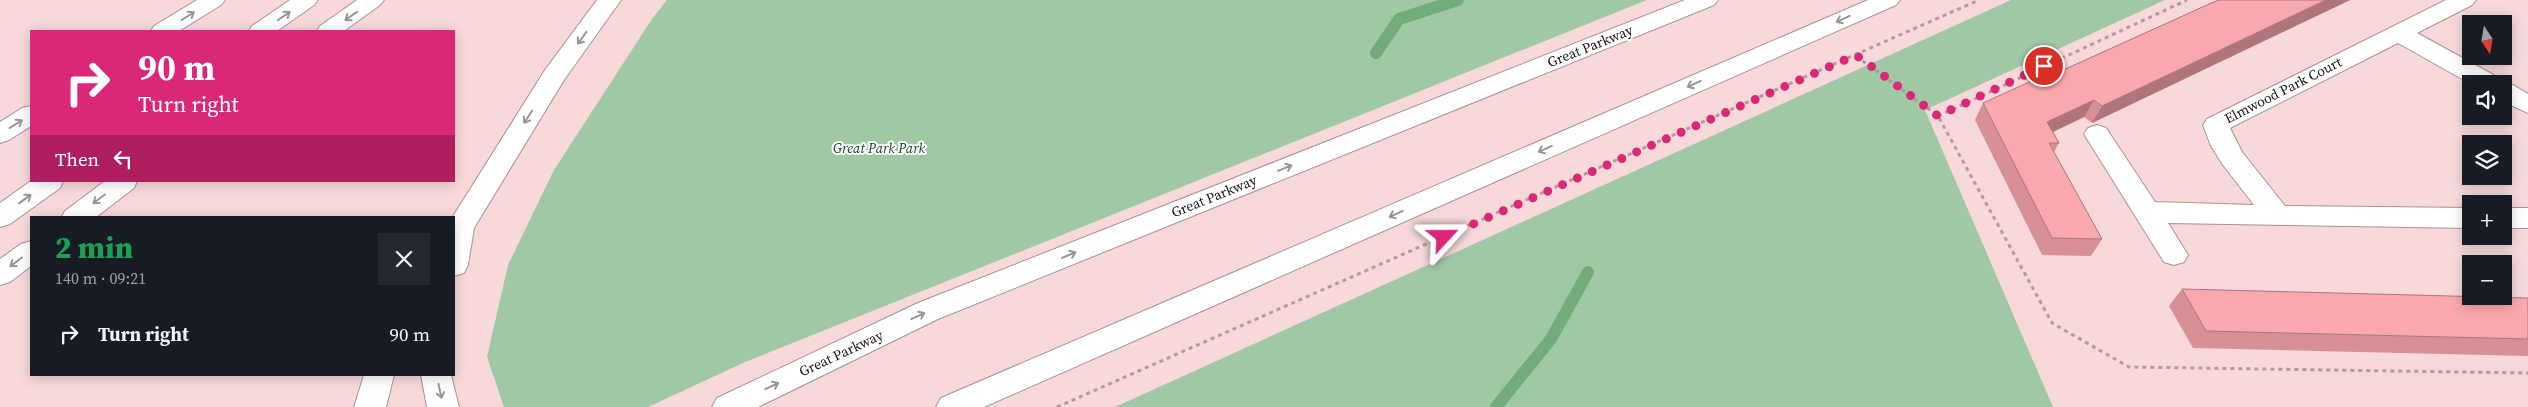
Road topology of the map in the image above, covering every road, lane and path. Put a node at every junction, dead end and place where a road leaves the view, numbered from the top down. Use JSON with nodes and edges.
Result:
{"nodes":[{"id":1,"x":213,"y":0,"type":"edge"},
{"id":2,"x":306,"y":0,"type":"edge"},
{"id":3,"x":372,"y":0,"type":"edge"},
{"id":4,"x":609,"y":0,"type":"edge"},
{"id":5,"x":1706,"y":0,"type":"edge"},
{"id":6,"x":1888,"y":0,"type":"edge"},
{"id":7,"x":1979,"y":0,"type":"edge"},
{"id":8,"x":2187,"y":0,"type":"edge"},
{"id":9,"x":2464,"y":0,"type":"edge"},
{"id":10,"x":165,"y":30,"type":"edge"},
{"id":11,"x":262,"y":30,"type":"edge"},
{"id":12,"x":330,"y":30,"type":"edge"},
{"id":13,"x":2397,"y":32,"type":"junction"},
{"id":14,"x":1856,"y":55,"type":"junction"},
{"id":15,"x":2474,"y":75,"type":"edge"},
{"id":16,"x":2512,"y":95,"type":"edge"},
{"id":17,"x":2528,"y":104,"type":"edge"},
{"id":18,"x":30,"y":115,"type":"edge"},
{"id":19,"x":1938,"y":116,"type":"junction"},
{"id":20,"x":0,"y":134,"type":"edge"},
{"id":21,"x":2097,"y":134,"type":"dead end"},
{"id":22,"x":49,"y":182,"type":"edge"},
{"id":23,"x":123,"y":182,"type":"edge"},
{"id":24,"x":2146,"y":212,"type":"junction"},
{"id":25,"x":78,"y":216,"type":"edge"},
{"id":26,"x":2278,"y":216,"type":"junction"},
{"id":27,"x":0,"y":217,"type":"edge"},
{"id":28,"x":2462,"y":218,"type":"edge"},
{"id":29,"x":2512,"y":218,"type":"edge"},
{"id":30,"x":2528,"y":218,"type":"edge"},
{"id":31,"x":457,"y":232,"type":"edge"},
{"id":32,"x":30,"y":251,"type":"edge"},
{"id":33,"x":455,"y":254,"type":"edge"},
{"id":34,"x":2174,"y":256,"type":"dead end"},
{"id":35,"x":0,"y":274,"type":"edge"},
{"id":36,"x":2528,"y":373,"type":"edge"},
{"id":37,"x":379,"y":376,"type":"edge"},
{"id":38,"x":436,"y":376,"type":"edge"},
{"id":39,"x":370,"y":407,"type":"edge"},
{"id":40,"x":443,"y":407,"type":"edge"},
{"id":41,"x":728,"y":407,"type":"edge"},
{"id":42,"x":952,"y":407,"type":"edge"},
{"id":43,"x":1057,"y":407,"type":"edge"}],
"edges":[{"from":10,"to":1,"type":"main road","one_way":true},
{"from":11,"to":2,"type":"main road","one_way":true},
{"from":3,"to":12,"type":"main road","one_way":true},
{"from":4,"to":31,"type":"main road","one_way":true},
{"from":41,"to":5,"type":"main road","name":"Great Parkway","one_way":true},
{"from":6,"to":42,"type":"main road","one_way":true},
{"from":7,"to":14,"type":"path"},
{"from":8,"to":19,"type":"path"},
{"from":9,"to":13,"type":"main road","name":"Elmwood Park Court"},
{"from":13,"to":15,"type":"main road"},
{"from":13,"to":26,"type":"main road","name":"Elmwood Park Court"},
{"from":14,"to":19,"type":"path"},
{"from":14,"to":43,"type":"path"},
{"from":16,"to":17,"type":"main road"},
{"from":20,"to":18,"type":"main road","one_way":true},
{"from":19,"to":36,"type":"path"},
{"from":21,"to":24,"type":"main road"},
{"from":27,"to":22,"type":"main road","one_way":true},
{"from":23,"to":25,"type":"main road","one_way":true},
{"from":24,"to":26,"type":"main road"},
{"from":24,"to":34,"type":"main road"},
{"from":26,"to":28,"type":"main road"},
{"from":29,"to":30,"type":"main road"},
{"from":31,"to":33,"type":"main road"},
{"from":32,"to":35,"type":"main road","one_way":true},
{"from":37,"to":39,"type":"main road"},
{"from":38,"to":40,"type":"main road","one_way":true}]}
